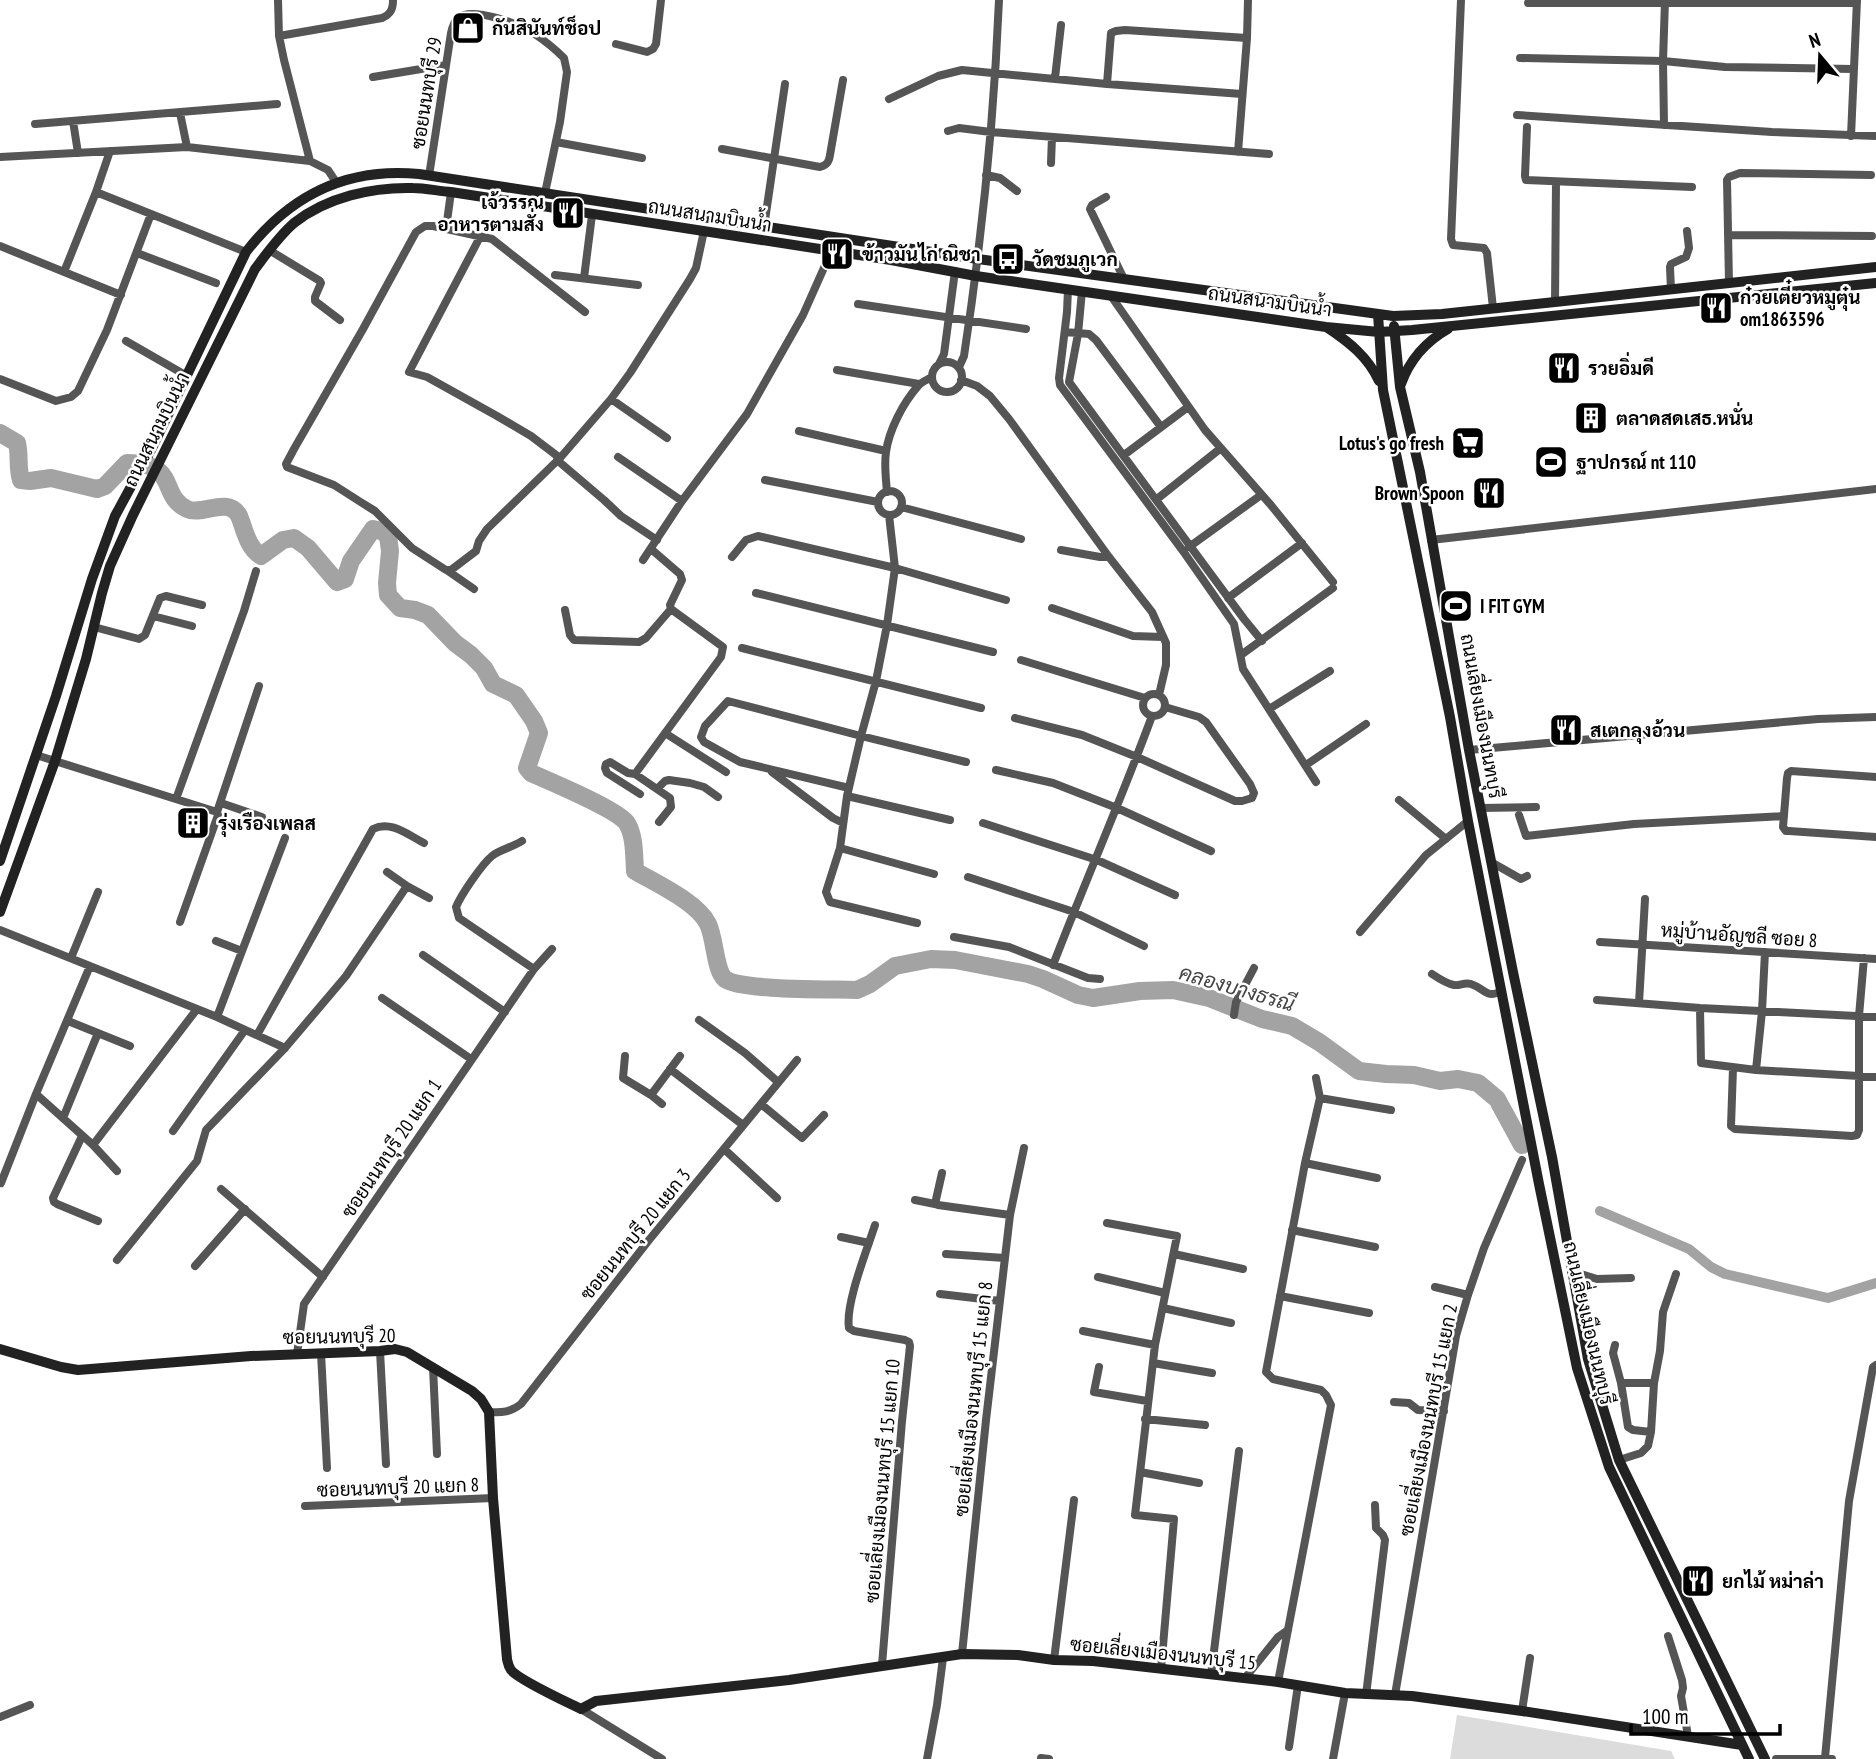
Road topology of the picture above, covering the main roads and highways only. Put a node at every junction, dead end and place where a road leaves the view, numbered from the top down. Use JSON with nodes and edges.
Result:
{"nodes":[{"id":1,"x":1876,"y":267,"type":"edge"},
{"id":2,"x":1057,"y":268,"type":"junction"},
{"id":3,"x":1863,"y":269,"type":"junction"},
{"id":4,"x":1083,"y":273,"type":"junction"},
{"id":5,"x":1870,"y":284,"type":"edge"},
{"id":6,"x":1053,"y":286,"type":"junction"},
{"id":7,"x":1082,"y":291,"type":"junction"},
{"id":8,"x":1378,"y":314,"type":"junction"},
{"id":9,"x":1394,"y":316,"type":"junction"},
{"id":10,"x":1454,"y":326,"type":"junction"},
{"id":11,"x":1326,"y":327,"type":"junction"},
{"id":12,"x":1394,"y":331,"type":"junction"},
{"id":13,"x":1379,"y":332,"type":"junction"},
{"id":14,"x":1399,"y":387,"type":"junction"},
{"id":15,"x":1383,"y":390,"type":"junction"},
{"id":16,"x":0,"y":861,"type":"edge"},
{"id":17,"x":0,"y":912,"type":"edge"},
{"id":18,"x":1502,"y":991,"type":"junction"},
{"id":19,"x":1518,"y":998,"type":"junction"},
{"id":20,"x":0,"y":1349,"type":"edge"},
{"id":21,"x":581,"y":1709,"type":"joint"},
{"id":22,"x":1742,"y":1745,"type":"junction"},
{"id":23,"x":1749,"y":1759,"type":"edge"},
{"id":24,"x":1765,"y":1759,"type":"edge"}],
"edges":[{"from":1,"to":3,"type":"main road","name":"ถนนสนามบินน้ำ"},
{"from":2,"to":4,"type":"main road","name":"ถนนสนามบินน้ำ"},
{"from":2,"to":6,"type":"main road"},
{"from":2,"to":16,"type":"main road","name":"ถนนสนามบินน้ำ"},
{"from":3,"to":5,"type":"main road"},
{"from":3,"to":9,"type":"main road","name":"ถนนสนามบินน้ำ"},
{"from":4,"to":7,"type":"main road"},
{"from":4,"to":8,"type":"main road","name":"ถนนสนามบินน้ำ"},
{"from":5,"to":10,"type":"main road","name":"ถนนสนามบินน้ำ"},
{"from":6,"to":7,"type":"main road","name":"ถนนสนามบินน้ำ"},
{"from":6,"to":17,"type":"main road","name":"ถนนสนามบินน้ำ"},
{"from":7,"to":11,"type":"main road","name":"ถนนสนามบินน้ำ"},
{"from":8,"to":9,"type":"main road","name":"ถนนสนามบินน้ำ"},
{"from":8,"to":13,"type":"main road","name":"ถนนเลี่ยงเมืองนนทบุรี"},
{"from":9,"to":12,"type":"main road","name":"ถนนเลี่ยงเมืองนนทบุรี"},
{"from":10,"to":12,"type":"main road","name":"ถนนสนามบินน้ำ"},
{"from":10,"to":14,"type":"main road"},
{"from":11,"to":13,"type":"main road","name":"ถนนสนามบินน้ำ"},
{"from":11,"to":15,"type":"main road"},
{"from":12,"to":13,"type":"main road","name":"ถนนสนามบินน้ำ"},
{"from":12,"to":14,"type":"main road","name":"ถนนเลี่ยงเมืองนนทบุรี"},
{"from":13,"to":15,"type":"main road","name":"ถนนเลี่ยงเมืองนนทบุรี"},
{"from":14,"to":19,"type":"main road","name":"ถนนเลี่ยงเมืองนนทบุรี"},
{"from":15,"to":18,"type":"main road","name":"ถนนเลี่ยงเมืองนนทบุรี"},
{"from":18,"to":19,"type":"main road"},
{"from":18,"to":22,"type":"main road","name":"ถนนเลี่ยงเมืองนนทบุรี"},
{"from":19,"to":24,"type":"main road","name":"ถนนเลี่ยงเมืองนนทบุรี"},
{"from":20,"to":21,"type":"main road","name":"ซอยนนทบุรี 20"},
{"from":21,"to":22,"type":"main road","name":"ซอยเลี่ยงเมืองนนทบุรี 15"},
{"from":22,"to":23,"type":"main road","name":"ถนนเลี่ยงเมืองนนทบุรี"}]}
